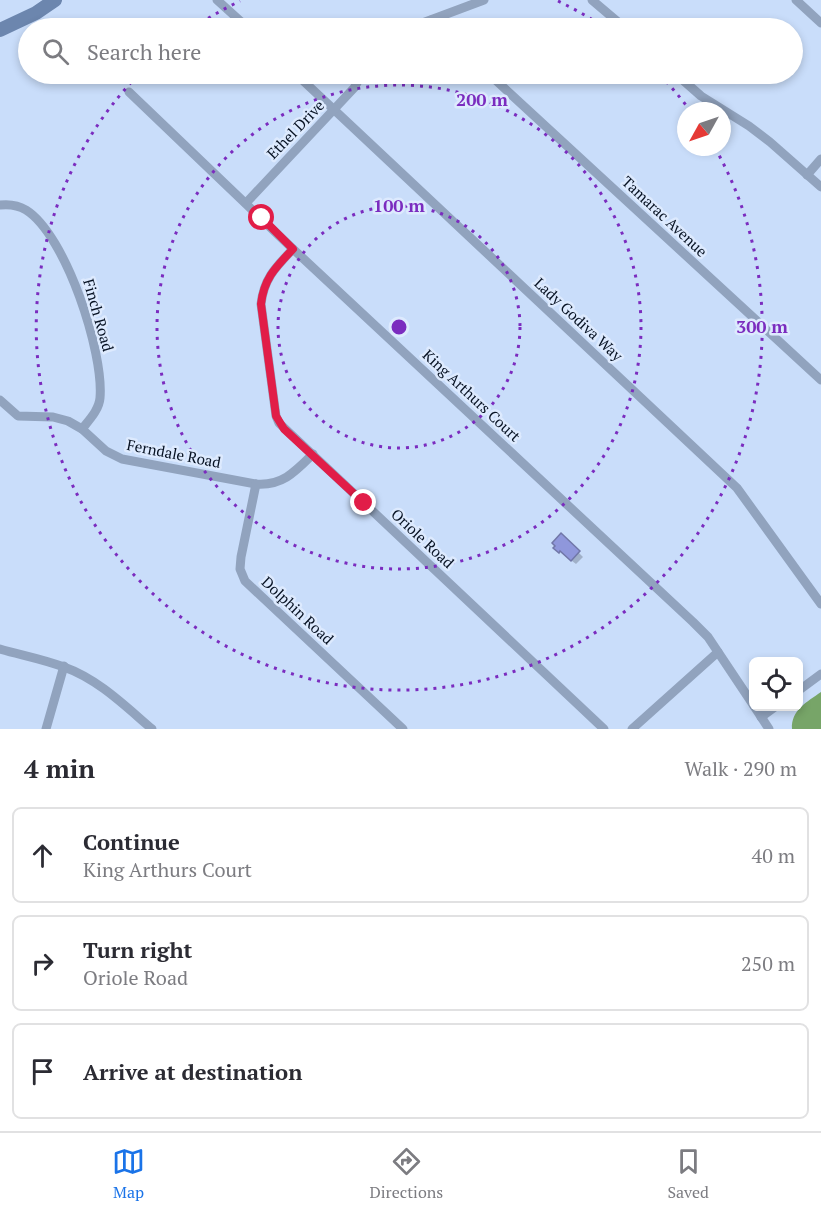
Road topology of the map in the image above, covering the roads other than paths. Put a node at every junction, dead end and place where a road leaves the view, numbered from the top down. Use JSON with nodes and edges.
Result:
{"nodes":[{"id":1,"x":55,"y":0,"type":"edge"},
{"id":2,"x":217,"y":0,"type":"edge"},
{"id":3,"x":484,"y":0,"type":"edge"},
{"id":4,"x":592,"y":0,"type":"edge"},
{"id":5,"x":796,"y":0,"type":"edge"},
{"id":6,"x":25,"y":18,"type":"edge"},
{"id":7,"x":237,"y":18,"type":"edge"},
{"id":8,"x":436,"y":18,"type":"edge"},
{"id":9,"x":613,"y":18,"type":"edge"},
{"id":10,"x":18,"y":22,"type":"edge"},
{"id":11,"x":821,"y":23,"type":"edge"},
{"id":12,"x":0,"y":30,"type":"edge"},
{"id":13,"x":307,"y":84,"type":"edge"},
{"id":14,"x":356,"y":84,"type":"edge"},
{"id":15,"x":500,"y":84,"type":"edge"},
{"id":16,"x":687,"y":84,"type":"edge"},
{"id":17,"x":129,"y":92,"type":"dead end"},
{"id":18,"x":335,"y":110,"type":"junction"},
{"id":19,"x":821,"y":159,"type":"edge"},
{"id":20,"x":807,"y":175,"type":"junction"},
{"id":21,"x":821,"y":187,"type":"edge"},
{"id":22,"x":246,"y":203,"type":"junction"},
{"id":23,"x":0,"y":205,"type":"edge"},
{"id":24,"x":293,"y":249,"type":"junction"},
{"id":25,"x":821,"y":380,"type":"edge"},
{"id":26,"x":0,"y":400,"type":"edge"},
{"id":27,"x":82,"y":429,"type":"junction"},
{"id":28,"x":313,"y":454,"type":"junction"},
{"id":29,"x":256,"y":484,"type":"junction"},
{"id":30,"x":821,"y":604,"type":"edge"},
{"id":31,"x":0,"y":649,"type":"edge"},
{"id":32,"x":718,"y":652,"type":"junction"},
{"id":33,"x":63,"y":666,"type":"junction"},
{"id":34,"x":821,"y":674,"type":"edge"},
{"id":35,"x":803,"y":687,"type":"edge"},
{"id":36,"x":749,"y":698,"type":"edge"},
{"id":37,"x":757,"y":711,"type":"edge"},
{"id":38,"x":769,"y":711,"type":"edge"},
{"id":39,"x":761,"y":717,"type":"junction"},
{"id":40,"x":46,"y":729,"type":"edge"},
{"id":41,"x":152,"y":729,"type":"edge"},
{"id":42,"x":403,"y":729,"type":"edge"},
{"id":43,"x":604,"y":729,"type":"edge"},
{"id":44,"x":632,"y":729,"type":"edge"},
{"id":45,"x":769,"y":729,"type":"edge"}],
"edges":[{"from":1,"to":6,"type":"street"},
{"from":2,"to":7,"type":"street"},
{"from":3,"to":8,"type":"street"},
{"from":4,"to":9,"type":"street"},
{"from":5,"to":11,"type":"street"},
{"from":10,"to":12,"type":"street"},
{"from":13,"to":18,"type":"street","name":"Lady Godiva Way"},
{"from":14,"to":18,"type":"street","name":"Ethel Drive"},
{"from":15,"to":25,"type":"street","name":"Tamarac Avenue"},
{"from":16,"to":20,"type":"street"},
{"from":17,"to":22,"type":"street","name":"King Arthurs Court"},
{"from":18,"to":22,"type":"street","name":"Ethel Drive"},
{"from":18,"to":30,"type":"street","name":"Lady Godiva Way"},
{"from":19,"to":20,"type":"street"},
{"from":20,"to":21,"type":"street"},
{"from":22,"to":24,"type":"street","name":"King Arthurs Court"},
{"from":23,"to":27,"type":"street","name":"Finch Road"},
{"from":24,"to":28,"type":"street","name":"Oriole Road"},
{"from":24,"to":32,"type":"street","name":"King Arthurs Court"},
{"from":26,"to":27,"type":"street","name":"Ferndale Road"},
{"from":27,"to":29,"type":"street","name":"Ferndale Road"},
{"from":28,"to":29,"type":"street","name":"Ferndale Road"},
{"from":28,"to":43,"type":"street","name":"Oriole Road"},
{"from":29,"to":42,"type":"street","name":"Dolphin Road"},
{"from":31,"to":33,"type":"street"},
{"from":32,"to":36,"type":"street","name":"King Arthurs Court"},
{"from":32,"to":44,"type":"street"},
{"from":33,"to":40,"type":"street"},
{"from":33,"to":41,"type":"street"},
{"from":34,"to":35,"type":"street"},
{"from":37,"to":39,"type":"street","name":"King Arthurs Court"},
{"from":38,"to":39,"type":"street"},
{"from":39,"to":45,"type":"street","name":"King Arthurs Court"}]}
